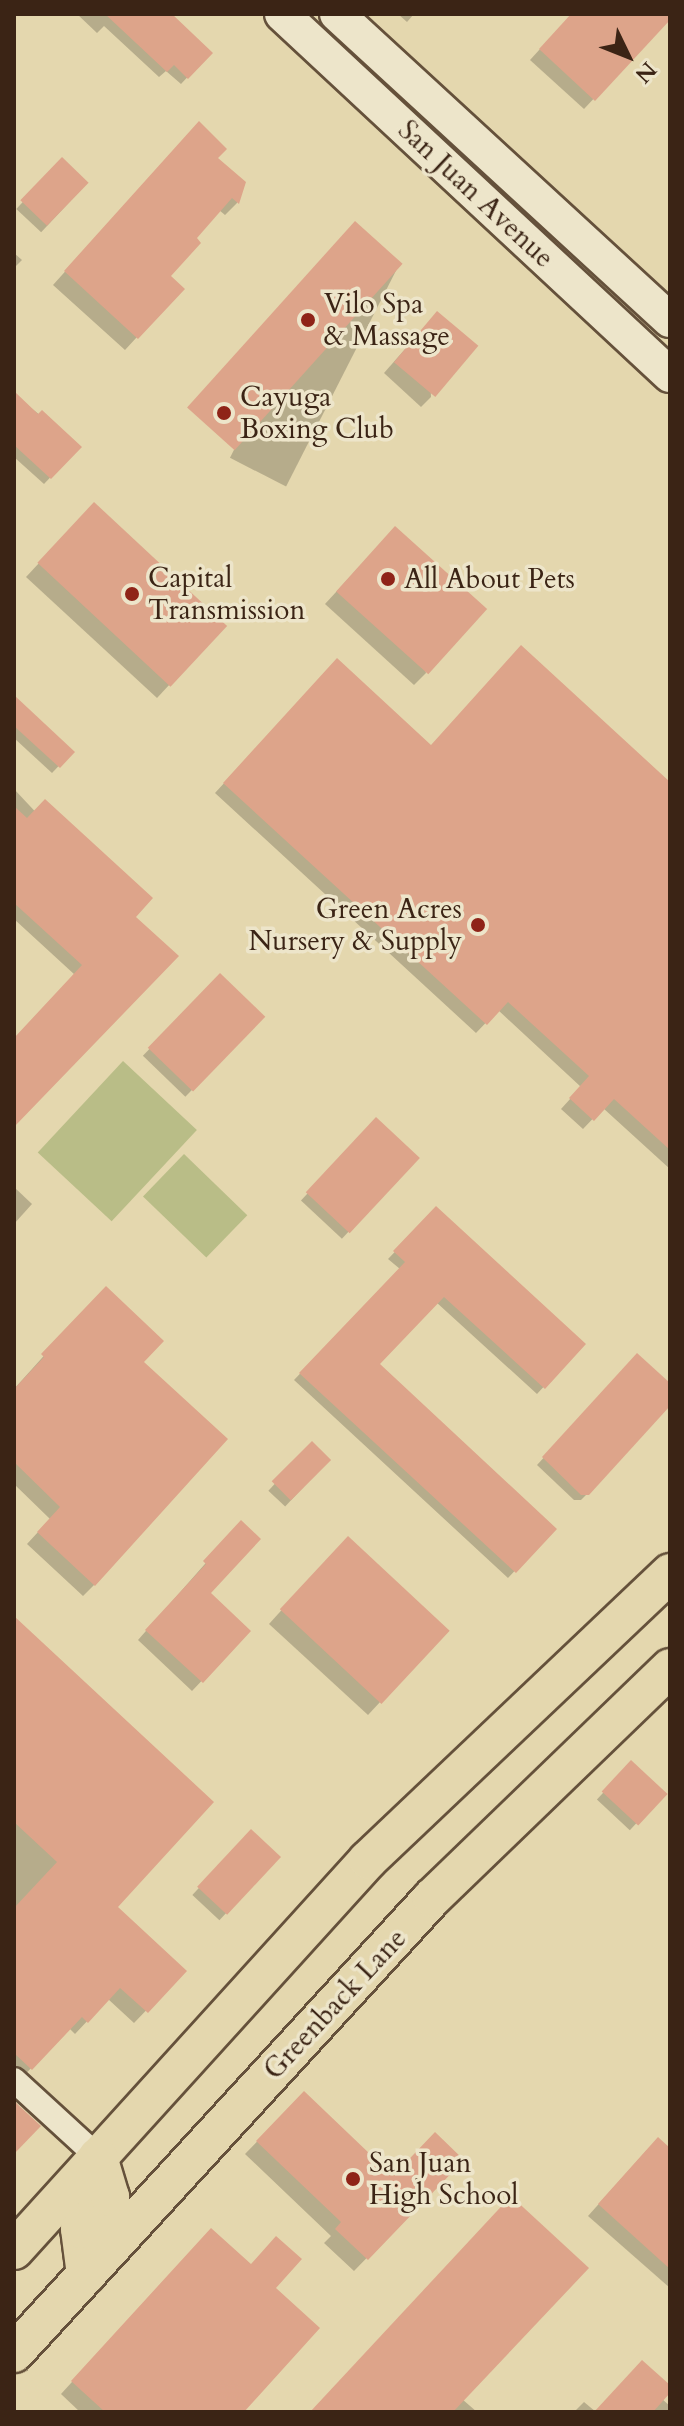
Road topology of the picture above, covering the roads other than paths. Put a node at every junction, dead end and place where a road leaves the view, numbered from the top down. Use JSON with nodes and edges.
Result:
{"nodes":[{"id":1,"x":282,"y":14,"type":"edge"},
{"id":2,"x":337,"y":14,"type":"edge"},
{"id":3,"x":558,"y":219,"type":"junction"},
{"id":4,"x":670,"y":320,"type":"edge"},
{"id":5,"x":630,"y":337,"type":"junction"},
{"id":6,"x":670,"y":353,"type":"edge"},
{"id":7,"x":670,"y":375,"type":"edge"},
{"id":8,"x":670,"y":1573,"type":"edge"},
{"id":9,"x":670,"y":1668,"type":"edge"},
{"id":10,"x":14,"y":2080,"type":"edge"},
{"id":11,"x":98,"y":2157,"type":"junction"},
{"id":12,"x":14,"y":2250,"type":"edge"},
{"id":13,"x":86,"y":2275,"type":"junction"},
{"id":14,"x":14,"y":2353,"type":"edge"}],
"edges":[{"from":1,"to":5,"type":"main road","name":"San Juan Avenue"},
{"from":2,"to":3,"type":"main road","name":"San Juan Avenue"},
{"from":3,"to":4,"type":"main road","name":"San Juan Avenue"},
{"from":3,"to":5,"type":"main road"},
{"from":5,"to":6,"type":"main road"},
{"from":5,"to":7,"type":"main road","name":"San Juan Avenue"},
{"from":8,"to":11,"type":"main road"},
{"from":9,"to":13,"type":"main road","name":"Greenback Lane"},
{"from":10,"to":11,"type":"street"},
{"from":11,"to":12,"type":"main road"},
{"from":11,"to":13,"type":"main road"},
{"from":13,"to":14,"type":"main road","name":"Greenback Lane"}]}
